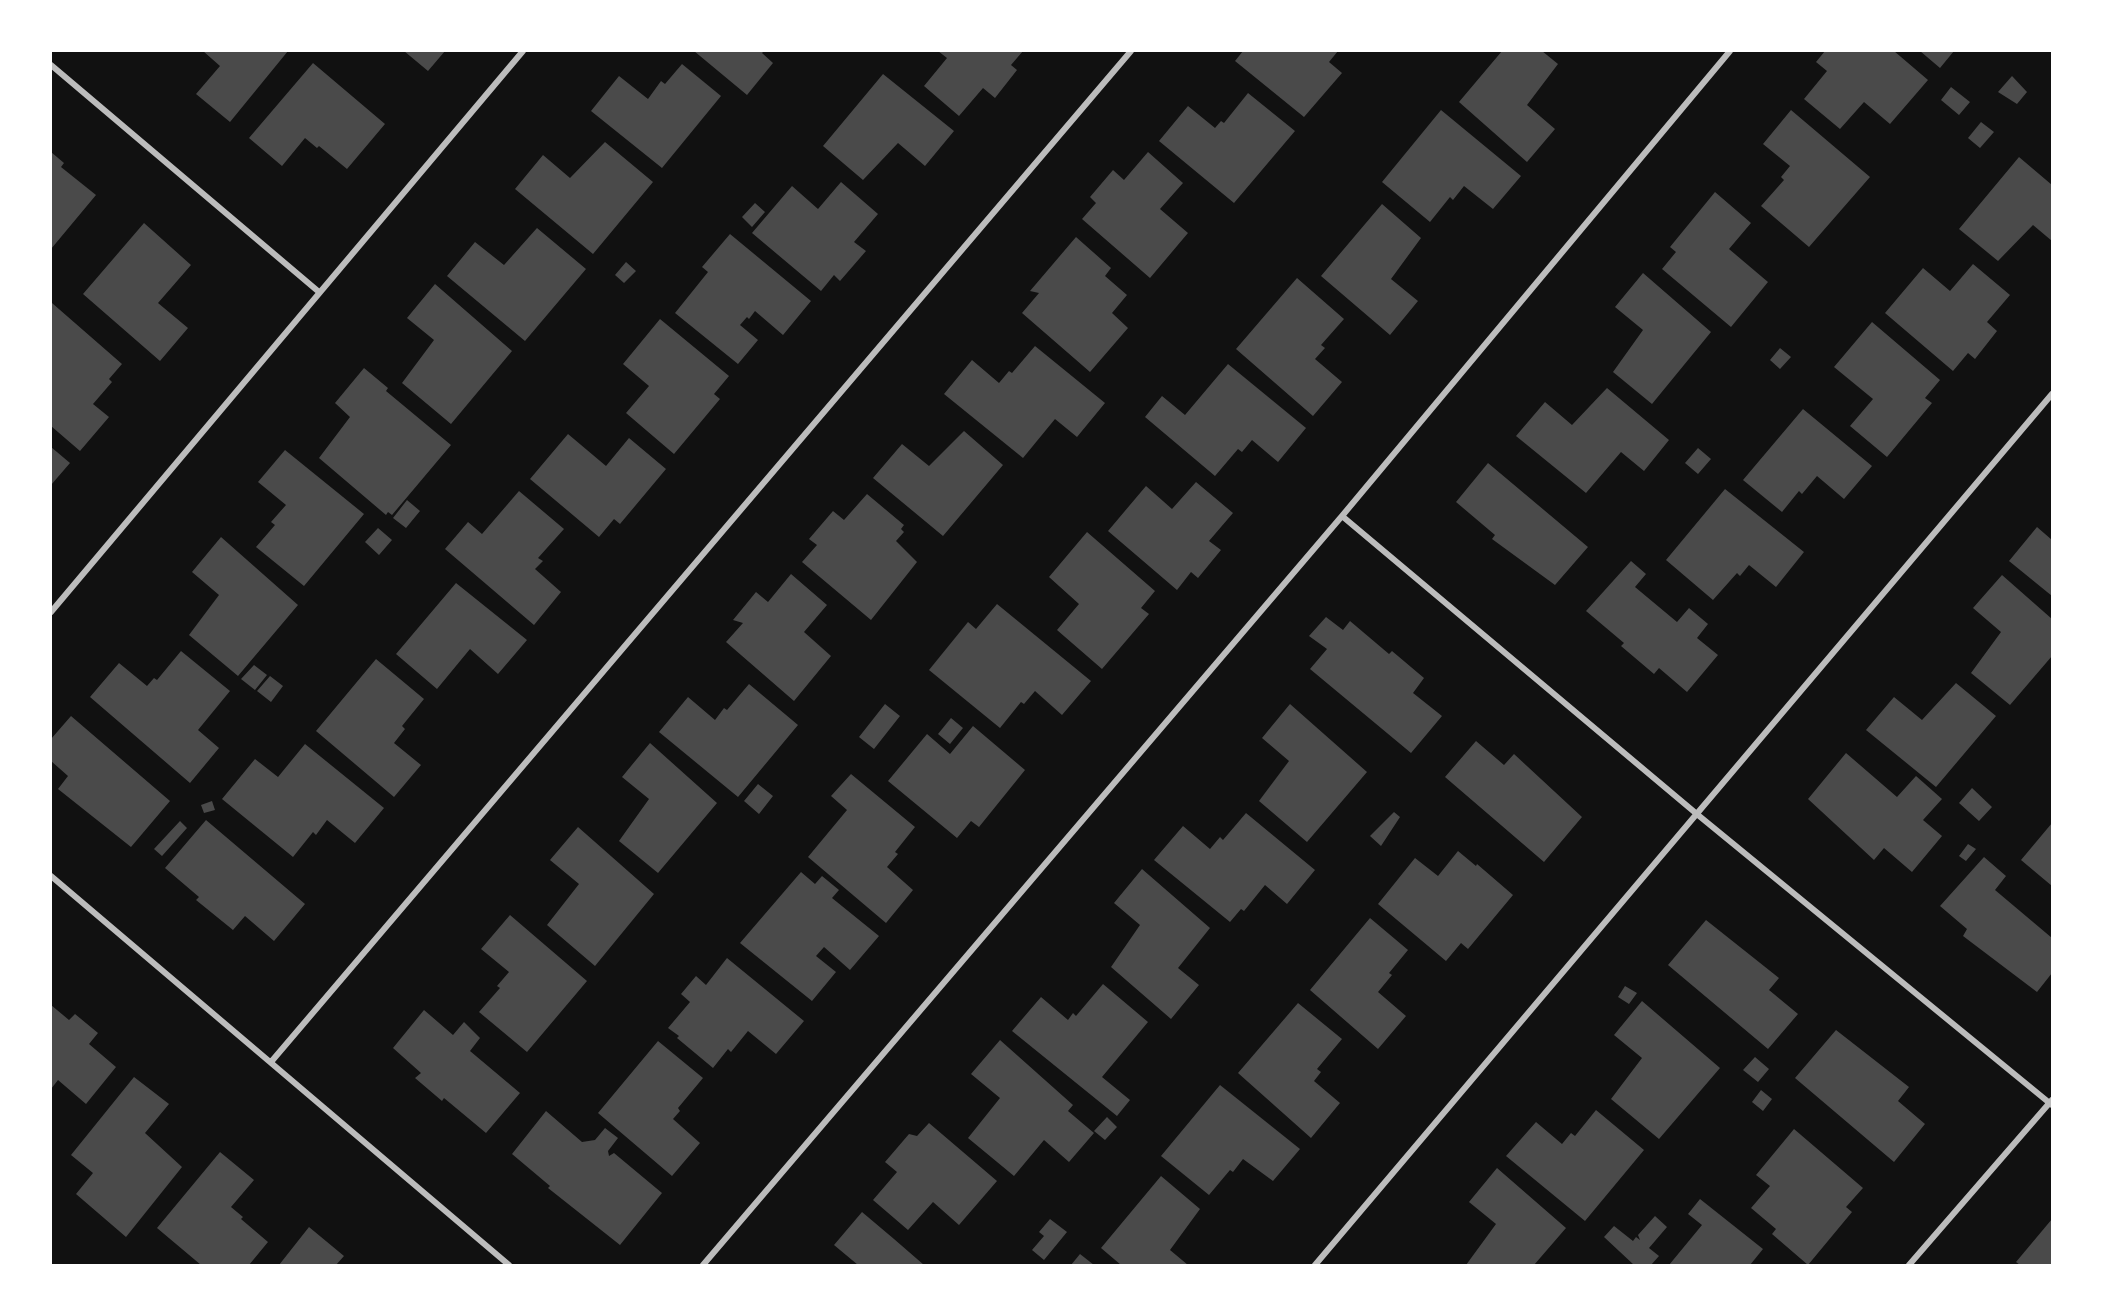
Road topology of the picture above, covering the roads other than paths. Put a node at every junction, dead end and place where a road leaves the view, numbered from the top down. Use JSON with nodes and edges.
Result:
{"nodes":[{"id":1,"x":523,"y":51,"type":"edge"},
{"id":2,"x":1131,"y":51,"type":"edge"},
{"id":3,"x":1730,"y":51,"type":"edge"},
{"id":4,"x":51,"y":65,"type":"edge"},
{"id":5,"x":319,"y":292,"type":"junction"},
{"id":6,"x":2052,"y":394,"type":"edge"},
{"id":7,"x":1342,"y":516,"type":"junction"},
{"id":8,"x":51,"y":612,"type":"edge"},
{"id":9,"x":1698,"y":815,"type":"junction"},
{"id":10,"x":51,"y":876,"type":"edge"},
{"id":11,"x":271,"y":1062,"type":"junction"},
{"id":12,"x":2051,"y":1102,"type":"edge"},
{"id":13,"x":509,"y":1265,"type":"edge"},
{"id":14,"x":703,"y":1265,"type":"edge"},
{"id":15,"x":1316,"y":1265,"type":"edge"},
{"id":16,"x":1909,"y":1265,"type":"edge"}],
"edges":[{"from":1,"to":5,"type":"street"},
{"from":2,"to":11,"type":"street"},
{"from":3,"to":7,"type":"street"},
{"from":4,"to":5,"type":"street"},
{"from":5,"to":8,"type":"street"},
{"from":6,"to":9,"type":"street"},
{"from":7,"to":9,"type":"street"},
{"from":7,"to":14,"type":"street"},
{"from":9,"to":12,"type":"street"},
{"from":9,"to":15,"type":"street"},
{"from":10,"to":11,"type":"street"},
{"from":11,"to":13,"type":"street"},
{"from":12,"to":16,"type":"street"}]}
